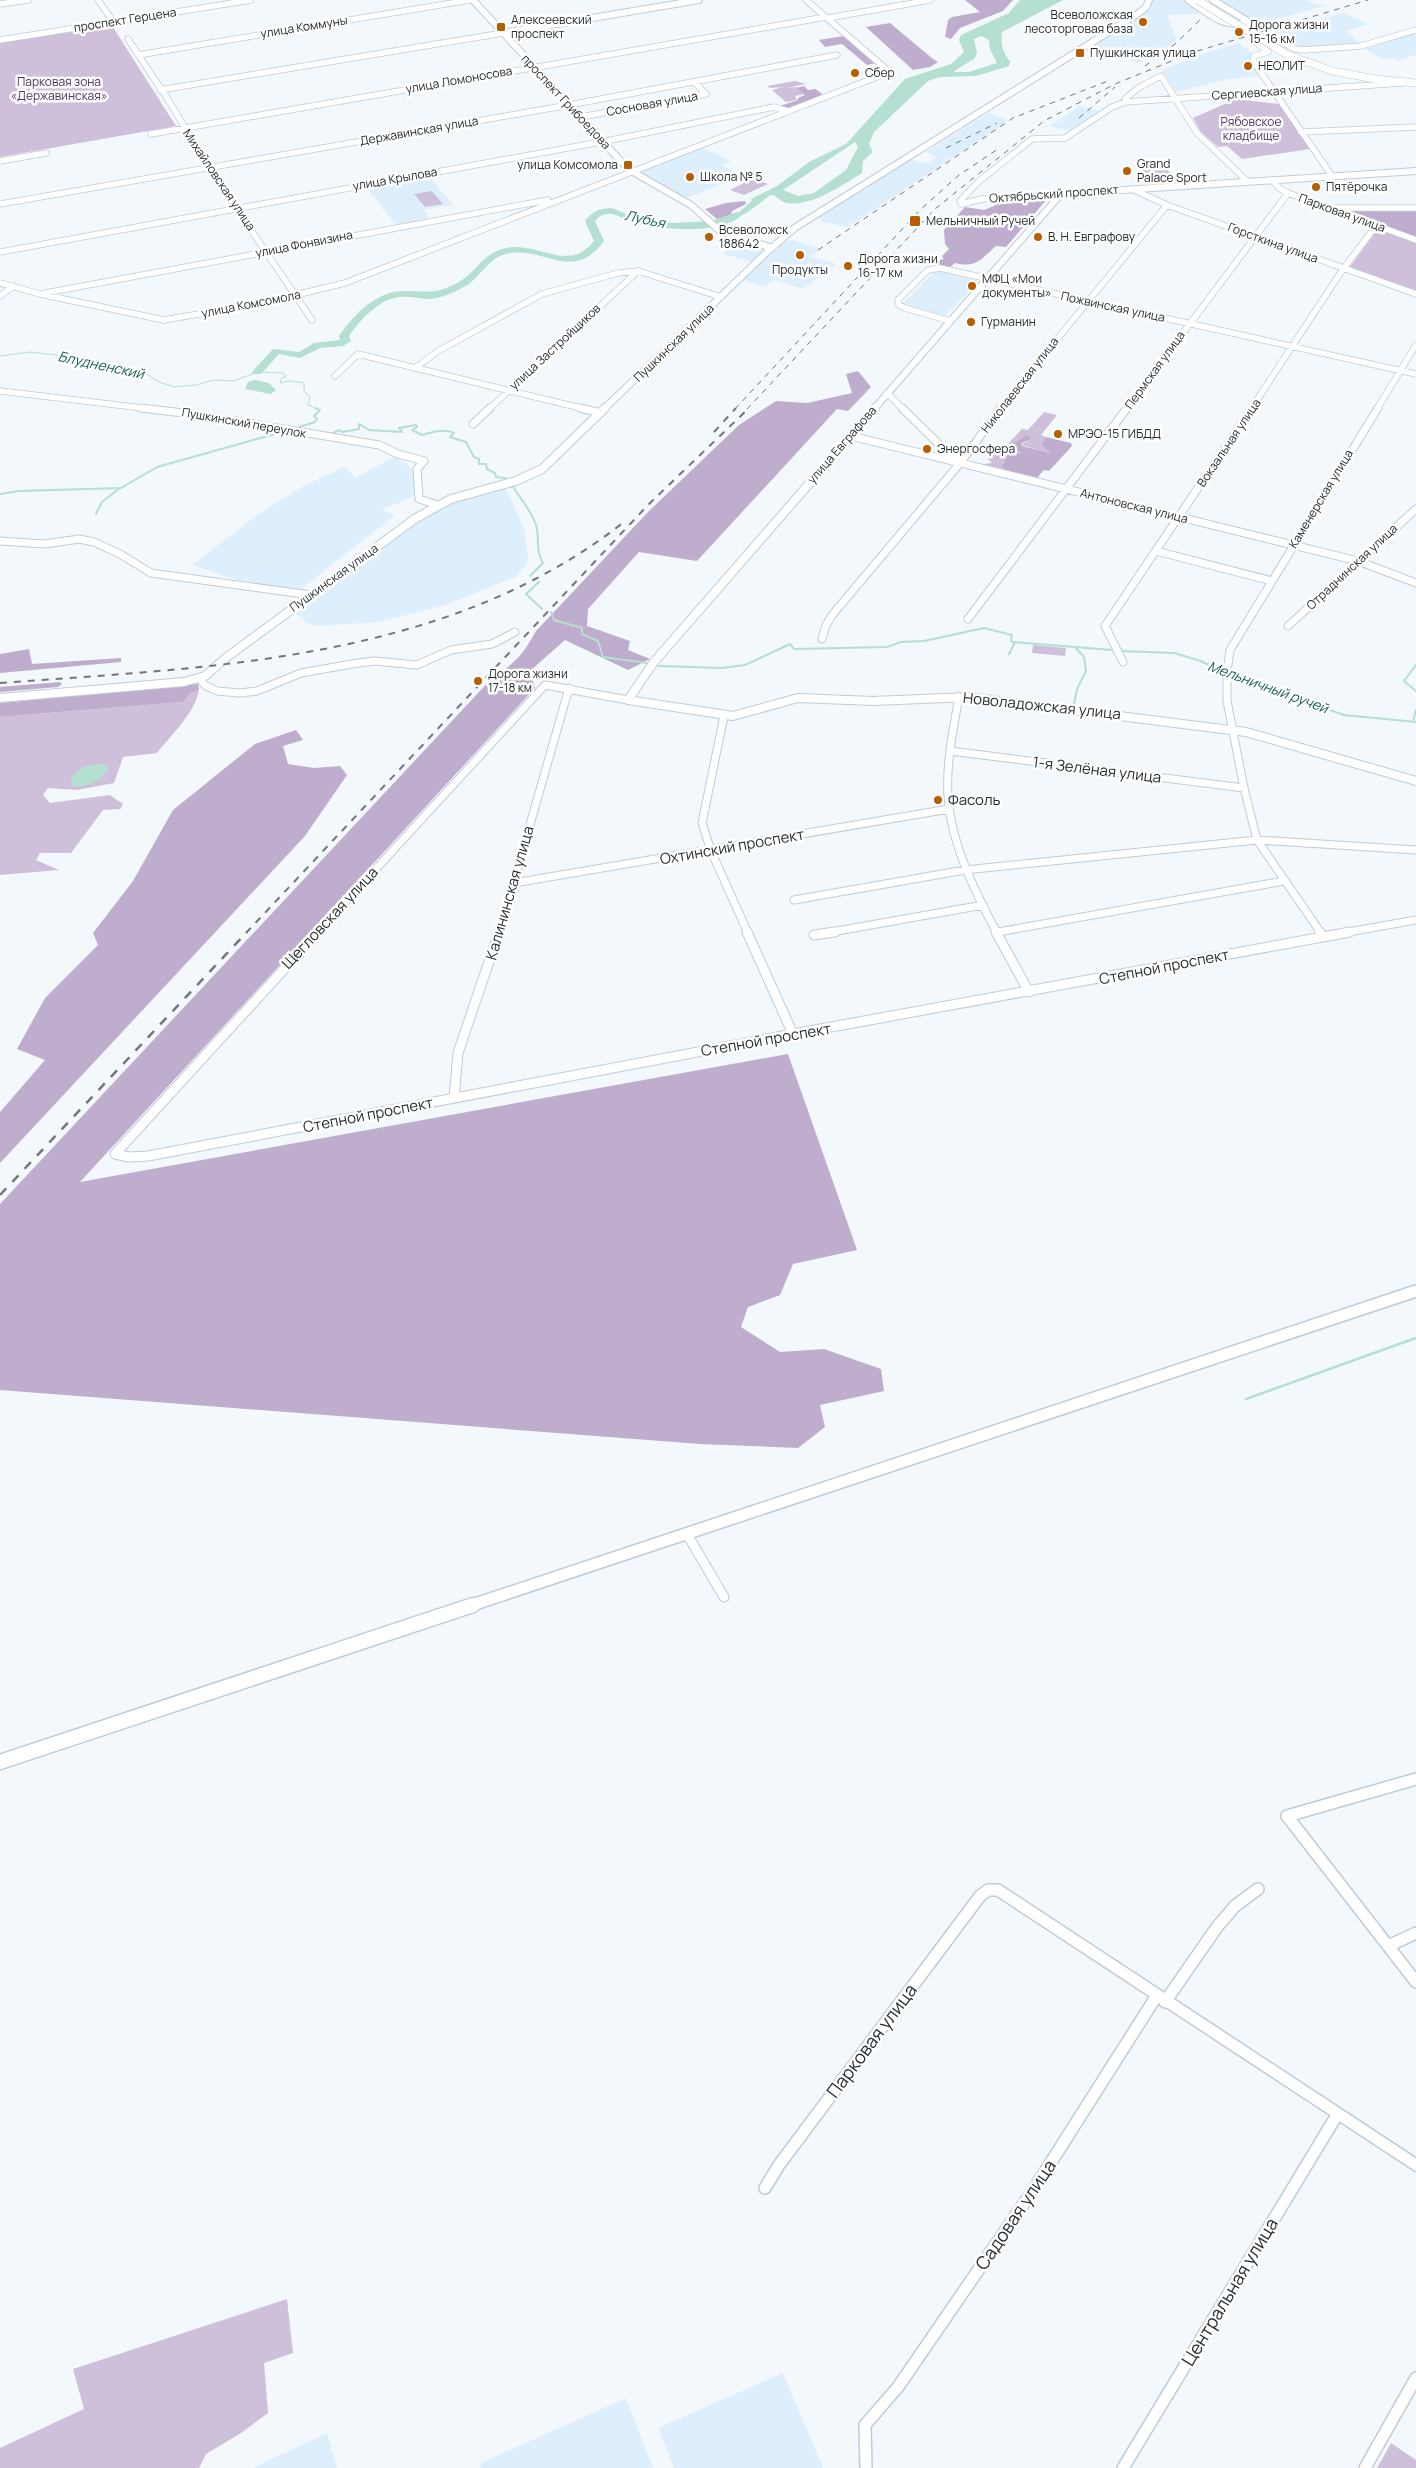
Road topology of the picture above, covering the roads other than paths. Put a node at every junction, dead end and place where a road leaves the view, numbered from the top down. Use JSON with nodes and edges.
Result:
{"nodes":[{"id":1,"x":28,"y":0,"type":"edge"},
{"id":2,"x":98,"y":0,"type":"edge"},
{"id":3,"x":251,"y":0,"type":"edge"},
{"id":4,"x":472,"y":0,"type":"edge"},
{"id":5,"x":699,"y":0,"type":"edge"},
{"id":6,"x":806,"y":0,"type":"edge"},
{"id":7,"x":930,"y":0,"type":"edge"},
{"id":8,"x":1149,"y":0,"type":"edge"},
{"id":9,"x":1188,"y":0,"type":"edge"},
{"id":10,"x":1197,"y":0,"type":"edge"},
{"id":11,"x":1204,"y":0,"type":"edge"},
{"id":12,"x":1213,"y":0,"type":"edge"},
{"id":13,"x":0,"y":4,"type":"edge"},
{"id":14,"x":110,"y":17,"type":"dead end"},
{"id":15,"x":827,"y":17,"type":"junction"},
{"id":16,"x":1416,"y":30,"type":"edge"},
{"id":17,"x":503,"y":33,"type":"junction"},
{"id":18,"x":128,"y":39,"type":"dead end"},
{"id":19,"x":0,"y":40,"type":"edge"},
{"id":20,"x":138,"y":55,"type":"junction"},
{"id":21,"x":837,"y":55,"type":"dead end"},
{"id":22,"x":535,"y":68,"type":"junction"},
{"id":23,"x":1376,"y":80,"type":"junction"},
{"id":24,"x":694,"y":82,"type":"junction"},
{"id":25,"x":1414,"y":83,"type":"edge"},
{"id":26,"x":160,"y":90,"type":"junction"},
{"id":27,"x":1273,"y":92,"type":"junction"},
{"id":28,"x":1177,"y":98,"type":"junction"},
{"id":29,"x":1125,"y":102,"type":"junction"},
{"id":30,"x":569,"y":104,"type":"junction"},
{"id":31,"x":788,"y":111,"type":"junction"},
{"id":32,"x":581,"y":118,"type":"junction"},
{"id":33,"x":1416,"y":127,"type":"edge"},
{"id":34,"x":184,"y":128,"type":"junction"},
{"id":35,"x":1301,"y":132,"type":"junction"},
{"id":36,"x":151,"y":134,"type":"dead end"},
{"id":37,"x":603,"y":141,"type":"junction"},
{"id":38,"x":46,"y":153,"type":"dead end"},
{"id":39,"x":0,"y":161,"type":"edge"},
{"id":40,"x":209,"y":168,"type":"junction"},
{"id":41,"x":1416,"y":170,"type":"edge"},
{"id":42,"x":632,"y":172,"type":"junction"},
{"id":43,"x":1332,"y":176,"type":"junction"},
{"id":44,"x":1272,"y":180,"type":"junction"},
{"id":45,"x":1247,"y":182,"type":"junction"},
{"id":46,"x":1132,"y":189,"type":"junction"},
{"id":47,"x":1060,"y":194,"type":"junction"},
{"id":48,"x":1288,"y":194,"type":"junction"},
{"id":49,"x":568,"y":196,"type":"junction"},
{"id":50,"x":0,"y":204,"type":"edge"},
{"id":51,"x":961,"y":204,"type":"joint"},
{"id":52,"x":1166,"y":205,"type":"junction"},
{"id":53,"x":238,"y":208,"type":"junction"},
{"id":54,"x":1332,"y":208,"type":"junction"},
{"id":55,"x":1416,"y":208,"type":"edge"},
{"id":56,"x":1376,"y":226,"type":"junction"},
{"id":57,"x":1255,"y":235,"type":"junction"},
{"id":58,"x":1416,"y":240,"type":"edge"},
{"id":59,"x":772,"y":248,"type":"junction"},
{"id":60,"x":267,"y":251,"type":"junction"},
{"id":61,"x":0,"y":252,"type":"edge"},
{"id":62,"x":1343,"y":269,"type":"junction"},
{"id":63,"x":638,"y":271,"type":"junction"},
{"id":64,"x":986,"y":279,"type":"junction"},
{"id":65,"x":0,"y":283,"type":"edge"},
{"id":66,"x":13,"y":286,"type":"junction"},
{"id":67,"x":40,"y":294,"type":"junction"},
{"id":68,"x":1416,"y":294,"type":"edge"},
{"id":69,"x":297,"y":295,"type":"junction"},
{"id":70,"x":0,"y":296,"type":"edge"},
{"id":71,"x":721,"y":297,"type":"junction"},
{"id":72,"x":1086,"y":301,"type":"junction"},
{"id":73,"x":312,"y":320,"type":"dead end"},
{"id":74,"x":950,"y":321,"type":"junction"},
{"id":75,"x":1189,"y":323,"type":"junction"},
{"id":76,"x":1416,"y":345,"type":"edge"},
{"id":77,"x":1294,"y":346,"type":"junction"},
{"id":78,"x":415,"y":368,"type":"junction"},
{"id":79,"x":1400,"y":371,"type":"junction"},
{"id":80,"x":1416,"y":374,"type":"edge"},
{"id":81,"x":335,"y":376,"type":"dead end"},
{"id":82,"x":508,"y":390,"type":"junction"},
{"id":83,"x":0,"y":391,"type":"edge"},
{"id":84,"x":887,"y":393,"type":"junction"},
{"id":85,"x":602,"y":414,"type":"junction"},
{"id":86,"x":473,"y":424,"type":"dead end"},
{"id":87,"x":851,"y":436,"type":"junction"},
{"id":88,"x":961,"y":462,"type":"junction"},
{"id":89,"x":1066,"y":489,"type":"junction"},
{"id":90,"x":438,"y":506,"type":"junction"},
{"id":91,"x":1416,"y":509,"type":"edge"},
{"id":92,"x":1179,"y":517,"type":"junction"},
{"id":93,"x":0,"y":542,"type":"edge"},
{"id":94,"x":1292,"y":546,"type":"junction"},
{"id":95,"x":1156,"y":551,"type":"junction"},
{"id":96,"x":1358,"y":561,"type":"junction"},
{"id":97,"x":1272,"y":581,"type":"junction"},
{"id":98,"x":1416,"y":583,"type":"edge"},
{"id":99,"x":311,"y":595,"type":"junction"},
{"id":100,"x":968,"y":619,"type":"dead end"},
{"id":101,"x":1288,"y":626,"type":"dead end"},
{"id":102,"x":515,"y":632,"type":"dead end"},
{"id":103,"x":822,"y":639,"type":"dead end"},
{"id":104,"x":1123,"y":662,"type":"dead end"},
{"id":105,"x":199,"y":678,"type":"junction"},
{"id":106,"x":547,"y":684,"type":"joint"},
{"id":107,"x":569,"y":688,"type":"junction"},
{"id":108,"x":959,"y":697,"type":"junction"},
{"id":109,"x":0,"y":698,"type":"edge"},
{"id":110,"x":628,"y":700,"type":"junction"},
{"id":111,"x":724,"y":716,"type":"junction"},
{"id":112,"x":1234,"y":730,"type":"junction"},
{"id":113,"x":950,"y":751,"type":"junction"},
{"id":114,"x":1416,"y":781,"type":"edge"},
{"id":115,"x":1244,"y":788,"type":"junction"},
{"id":116,"x":949,"y":809,"type":"junction"},
{"id":117,"x":1257,"y":840,"type":"junction"},
{"id":118,"x":1416,"y":850,"type":"edge"},
{"id":119,"x":712,"y":851,"type":"junction"},
{"id":120,"x":965,"y":870,"type":"junction"},
{"id":121,"x":1284,"y":881,"type":"junction"},
{"id":122,"x":514,"y":883,"type":"junction"},
{"id":123,"x":794,"y":900,"type":"dead end"},
{"id":124,"x":984,"y":906,"type":"junction"},
{"id":125,"x":1416,"y":920,"type":"edge"},
{"id":126,"x":998,"y":932,"type":"junction"},
{"id":127,"x":814,"y":935,"type":"dead end"},
{"id":128,"x":1323,"y":937,"type":"junction"},
{"id":129,"x":1029,"y":992,"type":"junction"},
{"id":130,"x":793,"y":1034,"type":"junction"},
{"id":131,"x":454,"y":1098,"type":"junction"},
{"id":132,"x":116,"y":1154,"type":"joint"},
{"id":133,"x":1416,"y":1291,"type":"edge"},
{"id":134,"x":687,"y":1534,"type":"junction"},
{"id":135,"x":724,"y":1597,"type":"dead end"},
{"id":136,"x":0,"y":1762,"type":"edge"},
{"id":137,"x":1416,"y":1779,"type":"edge"},
{"id":138,"x":1258,"y":1889,"type":"dead end"},
{"id":139,"x":1416,"y":1933,"type":"edge"},
{"id":140,"x":1388,"y":1946,"type":"junction"},
{"id":141,"x":1416,"y":1982,"type":"edge"},
{"id":142,"x":1161,"y":1999,"type":"junction"},
{"id":143,"x":1337,"y":2115,"type":"junction"},
{"id":144,"x":1416,"y":2165,"type":"edge"},
{"id":145,"x":765,"y":2188,"type":"dead end"},
{"id":146,"x":1416,"y":2378,"type":"edge"},
{"id":147,"x":866,"y":2468,"type":"edge"},
{"id":148,"x":1123,"y":2468,"type":"edge"},
{"id":149,"x":1365,"y":2468,"type":"edge"}],
"edges":[{"from":1,"to":13,"type":"street"},
{"from":2,"to":14,"type":"street"},
{"from":3,"to":19,"type":"street","name":"проспект Герцена"},
{"from":4,"to":17,"type":"street","name":"проспект Грибоедова"},
{"from":4,"to":20,"type":"street","name":"улица Коммуны"},
{"from":5,"to":17,"type":"street"},
{"from":6,"to":15,"type":"street"},
{"from":7,"to":15,"type":"street","name":"улица Ломоносова"},
{"from":8,"to":59,"type":"street","name":"Пушкинская улица"},
{"from":9,"to":12,"type":"street"},
{"from":10,"to":23,"type":"main road","bridge":true},
{"from":11,"to":23,"type":"main road","bridge":true},
{"from":15,"to":22,"type":"street","name":"улица Ломоносова"},
{"from":15,"to":31,"type":"street","name":"улица Комсомола"},
{"from":16,"to":27,"type":"street"},
{"from":17,"to":22,"type":"street","name":"проспект Грибоедова"},
{"from":17,"to":26,"type":"street"},
{"from":18,"to":20,"type":"street","name":"Михайловская улица"},
{"from":20,"to":26,"type":"street","name":"Михайловская улица"},
{"from":21,"to":24,"type":"street","name":"Державинская улица"},
{"from":22,"to":30,"type":"street","name":"проспект Грибоедова"},
{"from":22,"to":34,"type":"street","name":"улица Ломоносова"},
{"from":23,"to":25,"type":"main road"},
{"from":23,"to":27,"type":"street","name":"Сергиевская улица"},
{"from":24,"to":30,"type":"street","name":"Державинская улица"},
{"from":24,"to":32,"type":"street","name":"Сосновая улица"},
{"from":26,"to":34,"type":"street","name":"Михайловская улица"},
{"from":27,"to":28,"type":"street","name":"Сергиевская улица"},
{"from":27,"to":35,"type":"street"},
{"from":28,"to":29,"type":"street","name":"Сергиевская улица"},
{"from":28,"to":29,"type":"street"},
{"from":28,"to":45,"type":"street"},
{"from":29,"to":51,"type":"street"},
{"from":30,"to":32,"type":"street","name":"проспект Грибоедова"},
{"from":30,"to":40,"type":"street","name":"Державинская улица"},
{"from":31,"to":37,"type":"street","name":"улица Крылова"},
{"from":31,"to":42,"type":"street","name":"улица Комсомола"},
{"from":32,"to":37,"type":"street","name":"проспект Грибоедова"},
{"from":33,"to":35,"type":"street"},
{"from":34,"to":36,"type":"street","name":"улица Ломоносова"},
{"from":34,"to":40,"type":"street","name":"Михайловская улица"},
{"from":35,"to":43,"type":"street"},
{"from":37,"to":42,"type":"street","name":"проспект Грибоедова"},
{"from":37,"to":53,"type":"street","name":"улица Крылова"},
{"from":38,"to":39,"type":"street"},
{"from":40,"to":50,"type":"street","name":"Державинская улица"},
{"from":40,"to":53,"type":"street","name":"Михайловская улица"},
{"from":41,"to":43,"type":"street","name":"Октябрьский проспект"},
{"from":42,"to":49,"type":"street","name":"улица Комсомола"},
{"from":42,"to":59,"type":"street","name":"проспект Грибоедова"},
{"from":43,"to":44,"type":"street","name":"Октябрьский проспект"},
{"from":44,"to":45,"type":"street","name":"Октябрьский проспект"},
{"from":44,"to":48,"type":"street","name":"Парковая улица"},
{"from":45,"to":46,"type":"street","name":"Октябрьский проспект"},
{"from":46,"to":47,"type":"street","name":"Октябрьский проспект"},
{"from":46,"to":52,"type":"street","name":"Горсткина улица"},
{"from":47,"to":51,"type":"street","name":"Октябрьский проспект"},
{"from":47,"to":64,"type":"street","name":"улица Евграфова"},
{"from":48,"to":54,"type":"street","name":"Парковая улица"},
{"from":48,"to":57,"type":"street","name":"Пермская улица"},
{"from":49,"to":60,"type":"street","name":"улица Фонвизина"},
{"from":49,"to":69,"type":"street","name":"улица Комсомола"},
{"from":52,"to":57,"type":"street","name":"Горсткина улица"},
{"from":52,"to":72,"type":"street","name":"Николаевская улица"},
{"from":53,"to":60,"type":"street","name":"Михайловская улица"},
{"from":53,"to":61,"type":"street","name":"улица Крылова"},
{"from":54,"to":55,"type":"street"},
{"from":54,"to":56,"type":"street","name":"Парковая улица"},
{"from":56,"to":58,"type":"street","name":"Парковая улица"},
{"from":56,"to":62,"type":"street","name":"Вокзальная улица"},
{"from":57,"to":62,"type":"street","name":"Горсткина улица"},
{"from":57,"to":75,"type":"street","name":"Пермская улица"},
{"from":59,"to":71,"type":"street","name":"Пушкинская улица"},
{"from":60,"to":67,"type":"street","name":"улица Фонвизина"},
{"from":60,"to":69,"type":"street","name":"Михайловская улица"},
{"from":62,"to":68,"type":"street","name":"Горсткина улица"},
{"from":62,"to":77,"type":"street","name":"Вокзальная улица"},
{"from":63,"to":71,"type":"street"},
{"from":63,"to":78,"type":"street"},
{"from":63,"to":82,"type":"street","name":"улица Застройщиков"},
{"from":64,"to":72,"type":"street","name":"Пожвинская улица"},
{"from":64,"to":74,"type":"street","name":"улица Евграфова"},
{"from":64,"to":74,"type":"street","name":"Пожвинская улица"},
{"from":65,"to":66,"type":"street","name":"улица Комсомола"},
{"from":66,"to":67,"type":"street","name":"улица Комсомола"},
{"from":66,"to":70,"type":"street"},
{"from":67,"to":69,"type":"street","name":"улица Комсомола"},
{"from":69,"to":73,"type":"street","name":"Михайловская улица"},
{"from":71,"to":85,"type":"street","name":"Пушкинская улица"},
{"from":72,"to":75,"type":"street","name":"Пожвинская улица"},
{"from":72,"to":88,"type":"street","name":"Николаевская улица"},
{"from":74,"to":84,"type":"street","name":"улица Евграфова"},
{"from":75,"to":77,"type":"street","name":"Пожвинская улица"},
{"from":75,"to":89,"type":"street","name":"Пермская улица"},
{"from":76,"to":79,"type":"street","name":"Каменерская улица"},
{"from":77,"to":79,"type":"street","name":"Пожвинская улица"},
{"from":77,"to":92,"type":"street","name":"Вокзальная улица"},
{"from":78,"to":81,"type":"street"},
{"from":78,"to":82,"type":"street"},
{"from":79,"to":80,"type":"street","name":"Пожвинская улица"},
{"from":79,"to":94,"type":"street","name":"Каменерская улица"},
{"from":82,"to":85,"type":"street"},
{"from":82,"to":86,"type":"street","name":"улица Застройщиков"},
{"from":83,"to":90,"type":"street","name":"Пушкинский переулок"},
{"from":84,"to":87,"type":"street","name":"улица Евграфова"},
{"from":84,"to":88,"type":"street"},
{"from":85,"to":90,"type":"street","name":"Пушкинская улица"},
{"from":87,"to":88,"type":"street","name":"Антоновская улица"},
{"from":87,"to":110,"type":"street","name":"улица Евграфова"},
{"from":88,"to":89,"type":"street","name":"Антоновская улица"},
{"from":88,"to":103,"type":"street","name":"Николаевская улица"},
{"from":89,"to":92,"type":"street","name":"Антоновская улица"},
{"from":89,"to":100,"type":"street","name":"Пермская улица"},
{"from":90,"to":99,"type":"street","name":"Пушкинская улица"},
{"from":91,"to":96,"type":"street","name":"Отраднинская улица"},
{"from":92,"to":94,"type":"street","name":"Антоновская улица"},
{"from":92,"to":95,"type":"street","name":"Вокзальная улица"},
{"from":93,"to":99,"type":"street"},
{"from":94,"to":96,"type":"street","name":"Антоновская улица"},
{"from":94,"to":97,"type":"street","name":"Каменерская улица"},
{"from":95,"to":97,"type":"street"},
{"from":95,"to":104,"type":"street","name":"Вокзальная улица"},
{"from":96,"to":98,"type":"street","name":"Антоновская улица"},
{"from":96,"to":101,"type":"street","name":"Отраднинская улица"},
{"from":97,"to":112,"type":"street","name":"Каменерская улица"},
{"from":99,"to":105,"type":"street","name":"Пушкинская улица"},
{"from":102,"to":105,"type":"street"},
{"from":105,"to":109,"type":"street"},
{"from":106,"to":107,"type":"street","name":"Новоладожская улица"},
{"from":106,"to":132,"type":"street","name":"Щегловская улица"},
{"from":107,"to":110,"type":"street","name":"Новоладожская улица"},
{"from":107,"to":122,"type":"street","name":"Калининская улица"},
{"from":108,"to":111,"type":"street","name":"Новоладожская улица"},
{"from":108,"to":112,"type":"street","name":"Новоладожская улица"},
{"from":108,"to":113,"type":"street"},
{"from":110,"to":111,"type":"street","name":"Новоладожская улица"},
{"from":111,"to":119,"type":"street"},
{"from":112,"to":114,"type":"street","name":"Новоладожская улица"},
{"from":112,"to":115,"type":"street"},
{"from":113,"to":115,"type":"street","name":"1-я Зелёная улица"},
{"from":113,"to":116,"type":"street"},
{"from":115,"to":117,"type":"street"},
{"from":116,"to":119,"type":"street","name":"Охтинский проспект"},
{"from":116,"to":120,"type":"street"},
{"from":117,"to":118,"type":"street"},
{"from":117,"to":120,"type":"street"},
{"from":117,"to":121,"type":"street"},
{"from":119,"to":122,"type":"street","name":"Охтинский проспект"},
{"from":119,"to":130,"type":"street"},
{"from":120,"to":123,"type":"street"},
{"from":120,"to":124,"type":"street"},
{"from":121,"to":126,"type":"street"},
{"from":121,"to":128,"type":"street"},
{"from":122,"to":131,"type":"street","name":"Калининская улица"},
{"from":124,"to":126,"type":"street"},
{"from":124,"to":127,"type":"street"},
{"from":125,"to":128,"type":"street","name":"Степной проспект"},
{"from":126,"to":129,"type":"street"},
{"from":128,"to":129,"type":"street","name":"Степной проспект"},
{"from":129,"to":130,"type":"street","name":"Степной проспект"},
{"from":130,"to":131,"type":"street","name":"Степной проспект"},
{"from":131,"to":132,"type":"street","name":"Степной проспект"},
{"from":133,"to":134,"type":"main road"},
{"from":134,"to":135,"type":"street"},
{"from":134,"to":136,"type":"main road"},
{"from":137,"to":140,"type":"street"},
{"from":138,"to":142,"type":"street","name":"Садовая улица"},
{"from":139,"to":140,"type":"street"},
{"from":140,"to":141,"type":"street"},
{"from":142,"to":143,"type":"street"},
{"from":142,"to":145,"type":"street","name":"Парковая улица"},
{"from":142,"to":147,"type":"street","name":"Садовая улица"},
{"from":143,"to":144,"type":"street"},
{"from":143,"to":148,"type":"street","name":"Центральная улица"},
{"from":146,"to":149,"type":"street"}]}
